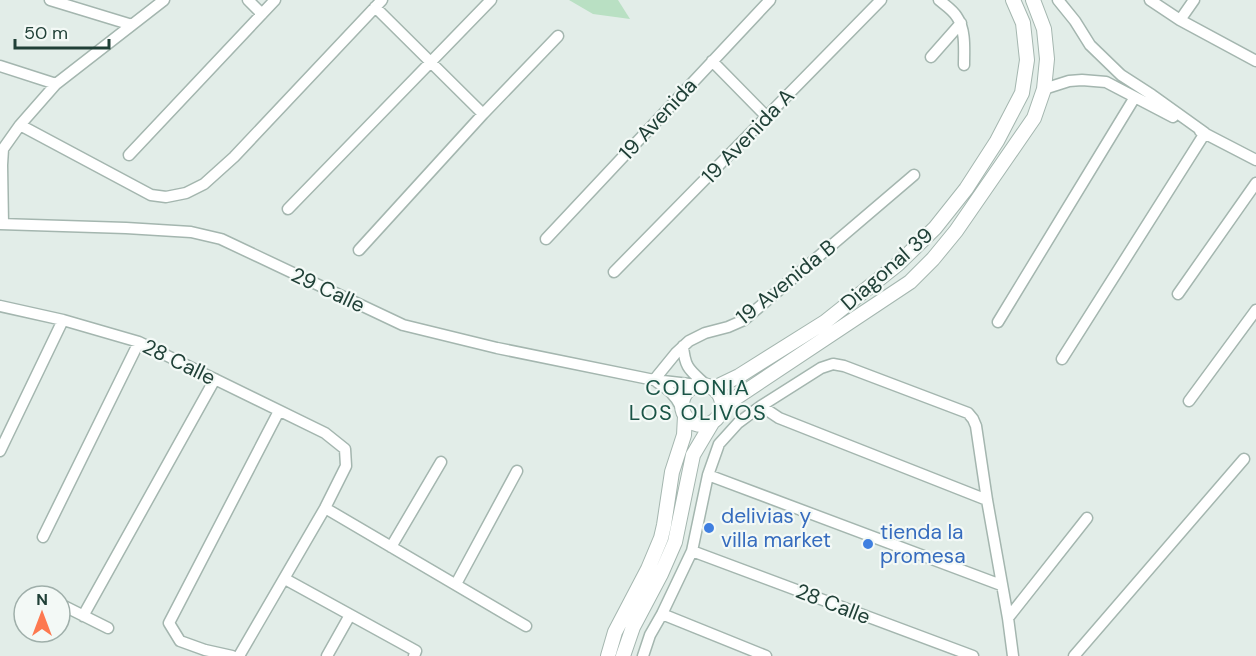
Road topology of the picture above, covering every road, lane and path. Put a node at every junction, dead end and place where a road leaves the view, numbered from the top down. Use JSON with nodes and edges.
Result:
{"nodes":[{"id":1,"x":50,"y":0,"type":"edge"},
{"id":2,"x":164,"y":0,"type":"edge"},
{"id":3,"x":248,"y":0,"type":"edge"},
{"id":4,"x":275,"y":0,"type":"edge"},
{"id":5,"x":490,"y":0,"type":"edge"},
{"id":6,"x":770,"y":0,"type":"edge"},
{"id":7,"x":881,"y":0,"type":"edge"},
{"id":8,"x":939,"y":0,"type":"edge"},
{"id":9,"x":1013,"y":0,"type":"edge"},
{"id":10,"x":1033,"y":0,"type":"edge"},
{"id":11,"x":1058,"y":0,"type":"edge"},
{"id":12,"x":1150,"y":0,"type":"edge"},
{"id":13,"x":1194,"y":0,"type":"edge"},
{"id":14,"x":378,"y":4,"type":"edge"},
{"id":15,"x":262,"y":14,"type":"junction"},
{"id":16,"x":1180,"y":20,"type":"junction"},
{"id":17,"x":961,"y":23,"type":"junction"},
{"id":18,"x":132,"y":25,"type":"junction"},
{"id":19,"x":558,"y":36,"type":"dead end"},
{"id":20,"x":931,"y":57,"type":"dead end"},
{"id":21,"x":1256,"y":60,"type":"edge"},
{"id":22,"x":712,"y":61,"type":"junction"},
{"id":23,"x":430,"y":62,"type":"junction"},
{"id":24,"x":964,"y":64,"type":"dead end"},
{"id":25,"x":0,"y":66,"type":"edge"},
{"id":26,"x":56,"y":84,"type":"junction"},
{"id":27,"x":1044,"y":89,"type":"junction"},
{"id":28,"x":1135,"y":97,"type":"junction"},
{"id":29,"x":483,"y":114,"type":"junction"},
{"id":30,"x":767,"y":117,"type":"junction"},
{"id":31,"x":20,"y":125,"type":"junction"},
{"id":32,"x":1205,"y":133,"type":"junction"},
{"id":33,"x":2,"y":148,"type":"edge"},
{"id":34,"x":129,"y":155,"type":"dead end"},
{"id":35,"x":1256,"y":160,"type":"edge"},
{"id":36,"x":914,"y":175,"type":"dead end"},
{"id":37,"x":1256,"y":183,"type":"edge"},
{"id":38,"x":288,"y":209,"type":"dead end"},
{"id":39,"x":2,"y":224,"type":"edge"},
{"id":40,"x":546,"y":239,"type":"dead end"},
{"id":41,"x":359,"y":250,"type":"dead end"},
{"id":42,"x":614,"y":272,"type":"dead end"},
{"id":43,"x":1178,"y":294,"type":"dead end"},
{"id":44,"x":0,"y":306,"type":"edge"},
{"id":45,"x":1256,"y":310,"type":"edge"},
{"id":46,"x":63,"y":320,"type":"junction"},
{"id":47,"x":998,"y":322,"type":"dead end"},
{"id":48,"x":139,"y":342,"type":"junction"},
{"id":49,"x":683,"y":346,"type":"junction"},
{"id":50,"x":1062,"y":360,"type":"dead end"},
{"id":51,"x":215,"y":379,"type":"junction"},
{"id":52,"x":654,"y":380,"type":"junction"},
{"id":53,"x":706,"y":386,"type":"junction"},
{"id":54,"x":1190,"y":401,"type":"dead end"},
{"id":55,"x":761,"y":406,"type":"junction"},
{"id":56,"x":722,"y":407,"type":"junction"},
{"id":57,"x":279,"y":411,"type":"junction"},
{"id":58,"x":683,"y":412,"type":"junction"},
{"id":59,"x":712,"y":423,"type":"junction"},
{"id":60,"x":0,"y":451,"type":"edge"},
{"id":61,"x":1244,"y":459,"type":"dead end"},
{"id":62,"x":441,"y":462,"type":"dead end"},
{"id":63,"x":517,"y":471,"type":"dead end"},
{"id":64,"x":708,"y":475,"type":"junction"},
{"id":65,"x":987,"y":500,"type":"junction"},
{"id":66,"x":325,"y":508,"type":"junction"},
{"id":67,"x":1087,"y":518,"type":"dead end"},
{"id":68,"x":43,"y":537,"type":"dead end"},
{"id":69,"x":391,"y":547,"type":"junction"},
{"id":70,"x":692,"y":551,"type":"junction"},
{"id":71,"x":285,"y":579,"type":"junction"},
{"id":72,"x":456,"y":585,"type":"junction"},
{"id":73,"x":1001,"y":585,"type":"junction"},
{"id":74,"x":72,"y":610,"type":"edge"},
{"id":75,"x":662,"y":614,"type":"junction"},
{"id":76,"x":350,"y":615,"type":"junction"},
{"id":77,"x":83,"y":616,"type":"junction"},
{"id":78,"x":1008,"y":618,"type":"junction"},
{"id":79,"x":526,"y":626,"type":"dead end"},
{"id":80,"x":108,"y":628,"type":"dead end"},
{"id":81,"x":415,"y":653,"type":"edge"},
{"id":82,"x":232,"y":656,"type":"edge"},
{"id":83,"x":239,"y":656,"type":"edge"},
{"id":84,"x":327,"y":656,"type":"edge"},
{"id":85,"x":608,"y":656,"type":"edge"},
{"id":86,"x":623,"y":656,"type":"edge"},
{"id":87,"x":643,"y":656,"type":"edge"},
{"id":88,"x":766,"y":656,"type":"edge"},
{"id":89,"x":973,"y":656,"type":"edge"},
{"id":90,"x":1013,"y":656,"type":"edge"},
{"id":91,"x":1074,"y":656,"type":"edge"}],
"edges":[{"from":1,"to":18,"type":"street"},
{"from":2,"to":18,"type":"street"},
{"from":3,"to":15,"type":"street"},
{"from":4,"to":15,"type":"street"},
{"from":5,"to":23,"type":"street"},
{"from":6,"to":22,"type":"street","name":"19 Avenida"},
{"from":7,"to":30,"type":"street","name":"19 Avenida A"},
{"from":8,"to":17,"type":"street"},
{"from":9,"to":53,"type":"street","name":"Diagonal 39"},
{"from":10,"to":27,"type":"street","name":"Diagonal 39"},
{"from":11,"to":32,"type":"street"},
{"from":12,"to":16,"type":"street"},
{"from":13,"to":16,"type":"street"},
{"from":14,"to":23,"type":"street"},
{"from":14,"to":31,"type":"street"},
{"from":15,"to":34,"type":"street"},
{"from":16,"to":21,"type":"street"},
{"from":17,"to":20,"type":"street"},
{"from":17,"to":24,"type":"street"},
{"from":18,"to":26,"type":"street"},
{"from":19,"to":29,"type":"street"},
{"from":22,"to":30,"type":"street"},
{"from":22,"to":40,"type":"street","name":"19 Avenida"},
{"from":23,"to":29,"type":"street"},
{"from":23,"to":38,"type":"street"},
{"from":25,"to":26,"type":"street"},
{"from":26,"to":31,"type":"street"},
{"from":27,"to":28,"type":"street"},
{"from":27,"to":56,"type":"street","name":"Diagonal 39"},
{"from":28,"to":32,"type":"street"},
{"from":28,"to":47,"type":"street"},
{"from":29,"to":41,"type":"street"},
{"from":30,"to":42,"type":"street","name":"19 Avenida A"},
{"from":31,"to":33,"type":"street"},
{"from":32,"to":35,"type":"street"},
{"from":32,"to":50,"type":"street"},
{"from":33,"to":39,"type":"street"},
{"from":36,"to":49,"type":"street","name":"19 Avenida B"},
{"from":37,"to":43,"type":"street"},
{"from":39,"to":52,"type":"street","name":"29 Calle"},
{"from":44,"to":46,"type":"street","name":"28 Calle"},
{"from":45,"to":54,"type":"street"},
{"from":46,"to":48,"type":"street","name":"28 Calle"},
{"from":46,"to":60,"type":"street"},
{"from":48,"to":51,"type":"street","name":"28 Calle"},
{"from":48,"to":68,"type":"street"},
{"from":49,"to":52,"type":"street","name":"19 Avenida B"},
{"from":49,"to":53,"type":"street"},
{"from":51,"to":57,"type":"street","name":"28 Calle"},
{"from":51,"to":77,"type":"street"},
{"from":52,"to":53,"type":"street","name":"29 Calle"},
{"from":52,"to":58,"type":"street","name":"29 Calle"},
{"from":53,"to":56,"type":"street"},
{"from":53,"to":58,"type":"street"},
{"from":55,"to":64,"type":"street"},
{"from":55,"to":65,"type":"street"},
{"from":55,"to":65,"type":"street"},
{"from":56,"to":59,"type":"street"},
{"from":57,"to":66,"type":"street","name":"28 Calle"},
{"from":57,"to":82,"type":"street"},
{"from":58,"to":59,"type":"street"},
{"from":58,"to":85,"type":"street"},
{"from":59,"to":86,"type":"street"},
{"from":61,"to":91,"type":"street"},
{"from":62,"to":69,"type":"street"},
{"from":63,"to":72,"type":"street"},
{"from":64,"to":70,"type":"street"},
{"from":64,"to":73,"type":"street"},
{"from":65,"to":73,"type":"street"},
{"from":66,"to":69,"type":"street"},
{"from":66,"to":71,"type":"street"},
{"from":67,"to":78,"type":"street"},
{"from":69,"to":72,"type":"street"},
{"from":70,"to":75,"type":"street"},
{"from":70,"to":89,"type":"street","name":"28 Calle"},
{"from":71,"to":76,"type":"street"},
{"from":71,"to":83,"type":"street"},
{"from":72,"to":79,"type":"street"},
{"from":73,"to":78,"type":"street"},
{"from":74,"to":77,"type":"street"},
{"from":75,"to":87,"type":"street"},
{"from":75,"to":88,"type":"street"},
{"from":76,"to":81,"type":"street"},
{"from":76,"to":84,"type":"street"},
{"from":77,"to":80,"type":"street"},
{"from":78,"to":90,"type":"street"}]}
